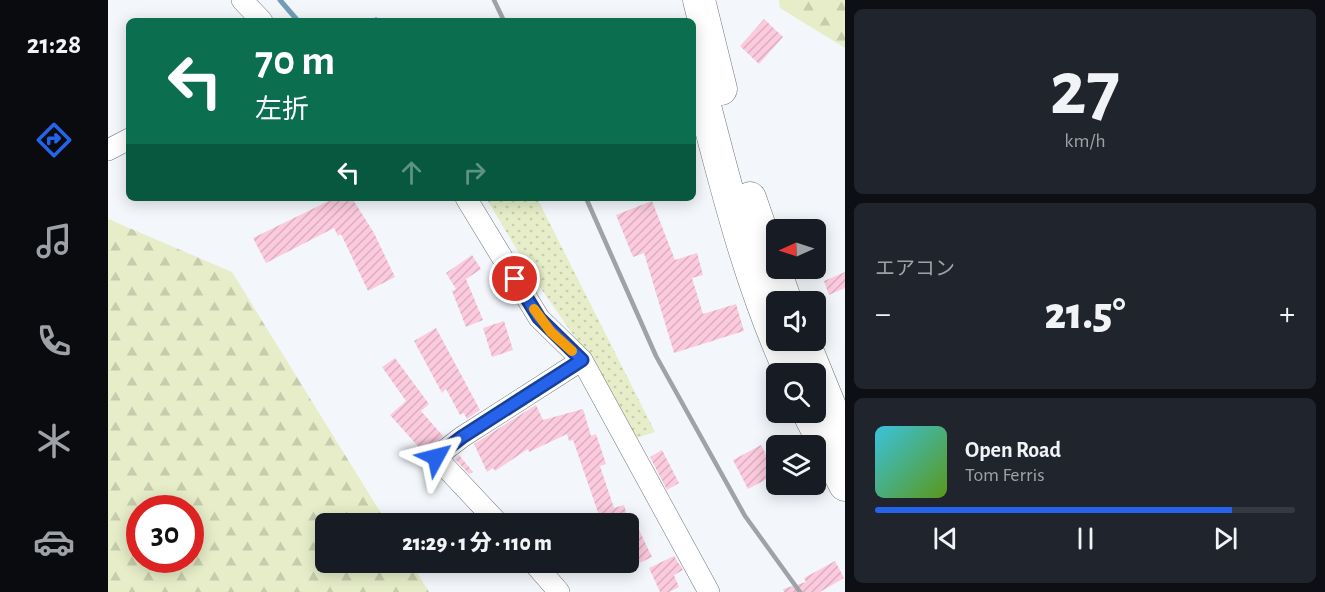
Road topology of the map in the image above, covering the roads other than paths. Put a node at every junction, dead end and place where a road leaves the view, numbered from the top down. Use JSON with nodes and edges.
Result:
{"nodes":[{"id":1,"x":242,"y":0,"type":"edge"},
{"id":2,"x":677,"y":0,"type":"edge"},
{"id":3,"x":699,"y":0,"type":"edge"},
{"id":4,"x":259,"y":18,"type":"edge"},
{"id":5,"x":681,"y":18,"type":"edge"},
{"id":6,"x":696,"y":71,"type":"edge"},
{"id":7,"x":126,"y":141,"type":"edge"},
{"id":8,"x":108,"y":150,"type":"edge"},
{"id":9,"x":468,"y":201,"type":"edge"},
{"id":10,"x":782,"y":291,"type":"edge"},
{"id":11,"x":808,"y":351,"type":"edge"},
{"id":12,"x":582,"y":360,"type":"junction"},
{"id":13,"x":785,"y":363,"type":"edge"},
{"id":14,"x":814,"y":423,"type":"edge"},
{"id":15,"x":845,"y":442,"type":"edge"},
{"id":16,"x":845,"y":485,"type":"edge"},
{"id":17,"x":489,"y":513,"type":"edge"},
{"id":18,"x":543,"y":573,"type":"edge"},
{"id":19,"x":559,"y":592,"type":"edge"},
{"id":20,"x":709,"y":592,"type":"edge"}],
"edges":[{"from":1,"to":4,"type":"street"},
{"from":2,"to":5,"type":"highway"},
{"from":3,"to":10,"type":"highway"},
{"from":6,"to":13,"type":"highway"},
{"from":7,"to":8,"type":"street"},
{"from":9,"to":12,"type":"street"},
{"from":11,"to":15,"type":"highway"},
{"from":12,"to":17,"type":"street"},
{"from":12,"to":20,"type":"street"},
{"from":14,"to":16,"type":"highway"},
{"from":18,"to":19,"type":"street"}]}
